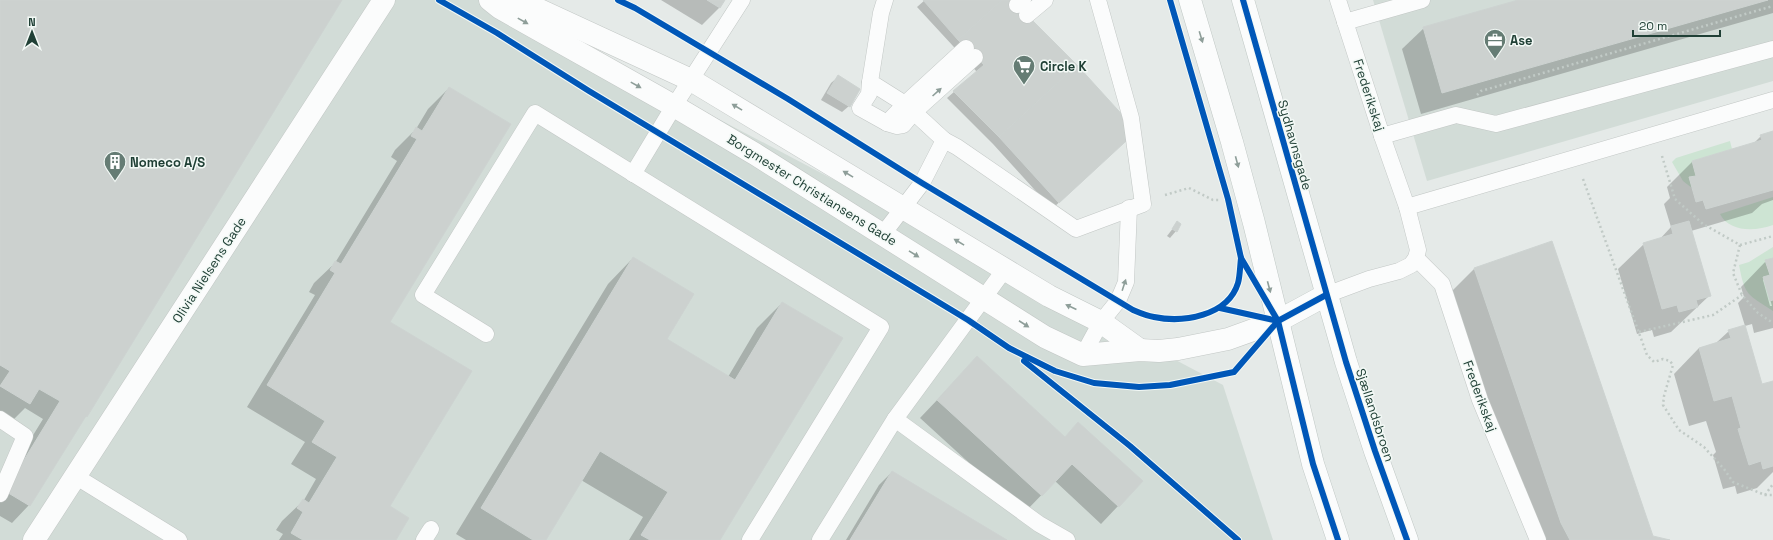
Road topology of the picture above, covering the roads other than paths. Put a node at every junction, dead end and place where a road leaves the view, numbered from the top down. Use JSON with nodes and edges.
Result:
{"nodes":[{"id":1,"x":384,"y":0,"type":"edge"},
{"id":2,"x":490,"y":0,"type":"edge"},
{"id":3,"x":518,"y":0,"type":"edge"},
{"id":4,"x":885,"y":0,"type":"edge"},
{"id":5,"x":1045,"y":0,"type":"edge"},
{"id":6,"x":1098,"y":0,"type":"edge"},
{"id":7,"x":1190,"y":0,"type":"edge"},
{"id":8,"x":1243,"y":0,"type":"edge"},
{"id":9,"x":1338,"y":0,"type":"edge"},
{"id":10,"x":1422,"y":0,"type":"edge"},
{"id":11,"x":739,"y":6,"type":"edge"},
{"id":12,"x":1023,"y":7,"type":"edge"},
{"id":13,"x":1345,"y":22,"type":"junction"},
{"id":14,"x":1773,"y":49,"type":"edge"},
{"id":15,"x":971,"y":52,"type":"dead end"},
{"id":16,"x":691,"y":80,"type":"junction"},
{"id":17,"x":870,"y":82,"type":"junction"},
{"id":18,"x":1773,"y":100,"type":"edge"},
{"id":19,"x":674,"y":106,"type":"junction"},
{"id":20,"x":909,"y":108,"type":"junction"},
{"id":21,"x":1382,"y":136,"type":"junction"},
{"id":22,"x":944,"y":140,"type":"junction"},
{"id":23,"x":634,"y":174,"type":"junction"},
{"id":24,"x":1136,"y":206,"type":"junction"},
{"id":25,"x":1407,"y":207,"type":"junction"},
{"id":26,"x":903,"y":208,"type":"junction"},
{"id":27,"x":883,"y":234,"type":"junction"},
{"id":28,"x":1416,"y":258,"type":"junction"},
{"id":29,"x":1005,"y":270,"type":"junction"},
{"id":30,"x":1326,"y":295,"type":"junction"},
{"id":31,"x":984,"y":298,"type":"junction"},
{"id":32,"x":1278,"y":321,"type":"junction"},
{"id":33,"x":1101,"y":322,"type":"junction"},
{"id":34,"x":486,"y":334,"type":"dead end"},
{"id":35,"x":1140,"y":350,"type":"junction"},
{"id":36,"x":1083,"y":355,"type":"junction"},
{"id":37,"x":0,"y":419,"type":"edge"},
{"id":38,"x":895,"y":419,"type":"junction"},
{"id":39,"x":75,"y":476,"type":"junction"},
{"id":40,"x":0,"y":494,"type":"edge"},
{"id":41,"x":34,"y":540,"type":"edge"},
{"id":42,"x":179,"y":540,"type":"edge"},
{"id":43,"x":750,"y":540,"type":"edge"},
{"id":44,"x":820,"y":540,"type":"edge"},
{"id":45,"x":1067,"y":540,"type":"edge"},
{"id":46,"x":1338,"y":540,"type":"edge"},
{"id":47,"x":1407,"y":540,"type":"edge"},
{"id":48,"x":1538,"y":540,"type":"edge"}],
"edges":[{"from":1,"to":39,"type":"street","name":"Olivia Nielsens Gade"},
{"from":2,"to":19,"type":"street","name":"Borgmester Christiansens Gade","one_way":true},
{"from":3,"to":16,"type":"street"},
{"from":4,"to":17,"type":"lane"},
{"from":5,"to":12,"type":"lane"},
{"from":6,"to":24,"type":"lane"},
{"from":7,"to":32,"type":"street","one_way":true},
{"from":8,"to":30,"type":"street","name":"Sydhavnsgade"},
{"from":9,"to":13,"type":"lane","name":"Frederikskaj"},
{"from":10,"to":13,"type":"lane"},
{"from":11,"to":16,"type":"lane"},
{"from":13,"to":21,"type":"lane","name":"Frederikskaj"},
{"from":14,"to":21,"type":"lane"},
{"from":20,"to":15,"type":"lane","one_way":true},
{"from":16,"to":19,"type":"lane"},
{"from":26,"to":16,"type":"street","one_way":true},
{"from":17,"to":20,"type":"lane"},
{"from":17,"to":20,"type":"lane"},
{"from":18,"to":25,"type":"lane"},
{"from":19,"to":23,"type":"lane"},
{"from":19,"to":27,"type":"street","name":"Borgmester Christiansens Gade"},
{"from":20,"to":22,"type":"lane"},
{"from":21,"to":25,"type":"lane","name":"Frederikskaj"},
{"from":22,"to":24,"type":"lane"},
{"from":22,"to":26,"type":"lane"},
{"from":23,"to":34,"type":"lane"},
{"from":23,"to":43,"type":"lane"},
{"from":33,"to":24,"type":"lane","one_way":true},
{"from":25,"to":28,"type":"lane","name":"Frederikskaj"},
{"from":26,"to":27,"type":"lane"},
{"from":29,"to":26,"type":"street","one_way":true},
{"from":27,"to":31,"type":"street","name":"Borgmester Christiansens Gade","one_way":true},
{"from":28,"to":30,"type":"lane"},
{"from":28,"to":48,"type":"lane","name":"Frederikskaj"},
{"from":29,"to":31,"type":"lane"},
{"from":33,"to":29,"type":"street","one_way":true},
{"from":30,"to":32,"type":"street"},
{"from":30,"to":47,"type":"street","name":"Sjællandsbroen"},
{"from":31,"to":36,"type":"street","name":"Borgmester Christiansens Gade","one_way":true},
{"from":31,"to":38,"type":"lane"},
{"from":32,"to":35,"type":"street"},
{"from":32,"to":46,"type":"street"},
{"from":33,"to":35,"type":"street"},
{"from":33,"to":36,"type":"lane"},
{"from":35,"to":36,"type":"street"},
{"from":37,"to":40,"type":"lane"},
{"from":38,"to":44,"type":"lane"},
{"from":38,"to":45,"type":"lane"},
{"from":39,"to":41,"type":"street","name":"Olivia Nielsens Gade"},
{"from":39,"to":42,"type":"lane"}]}
